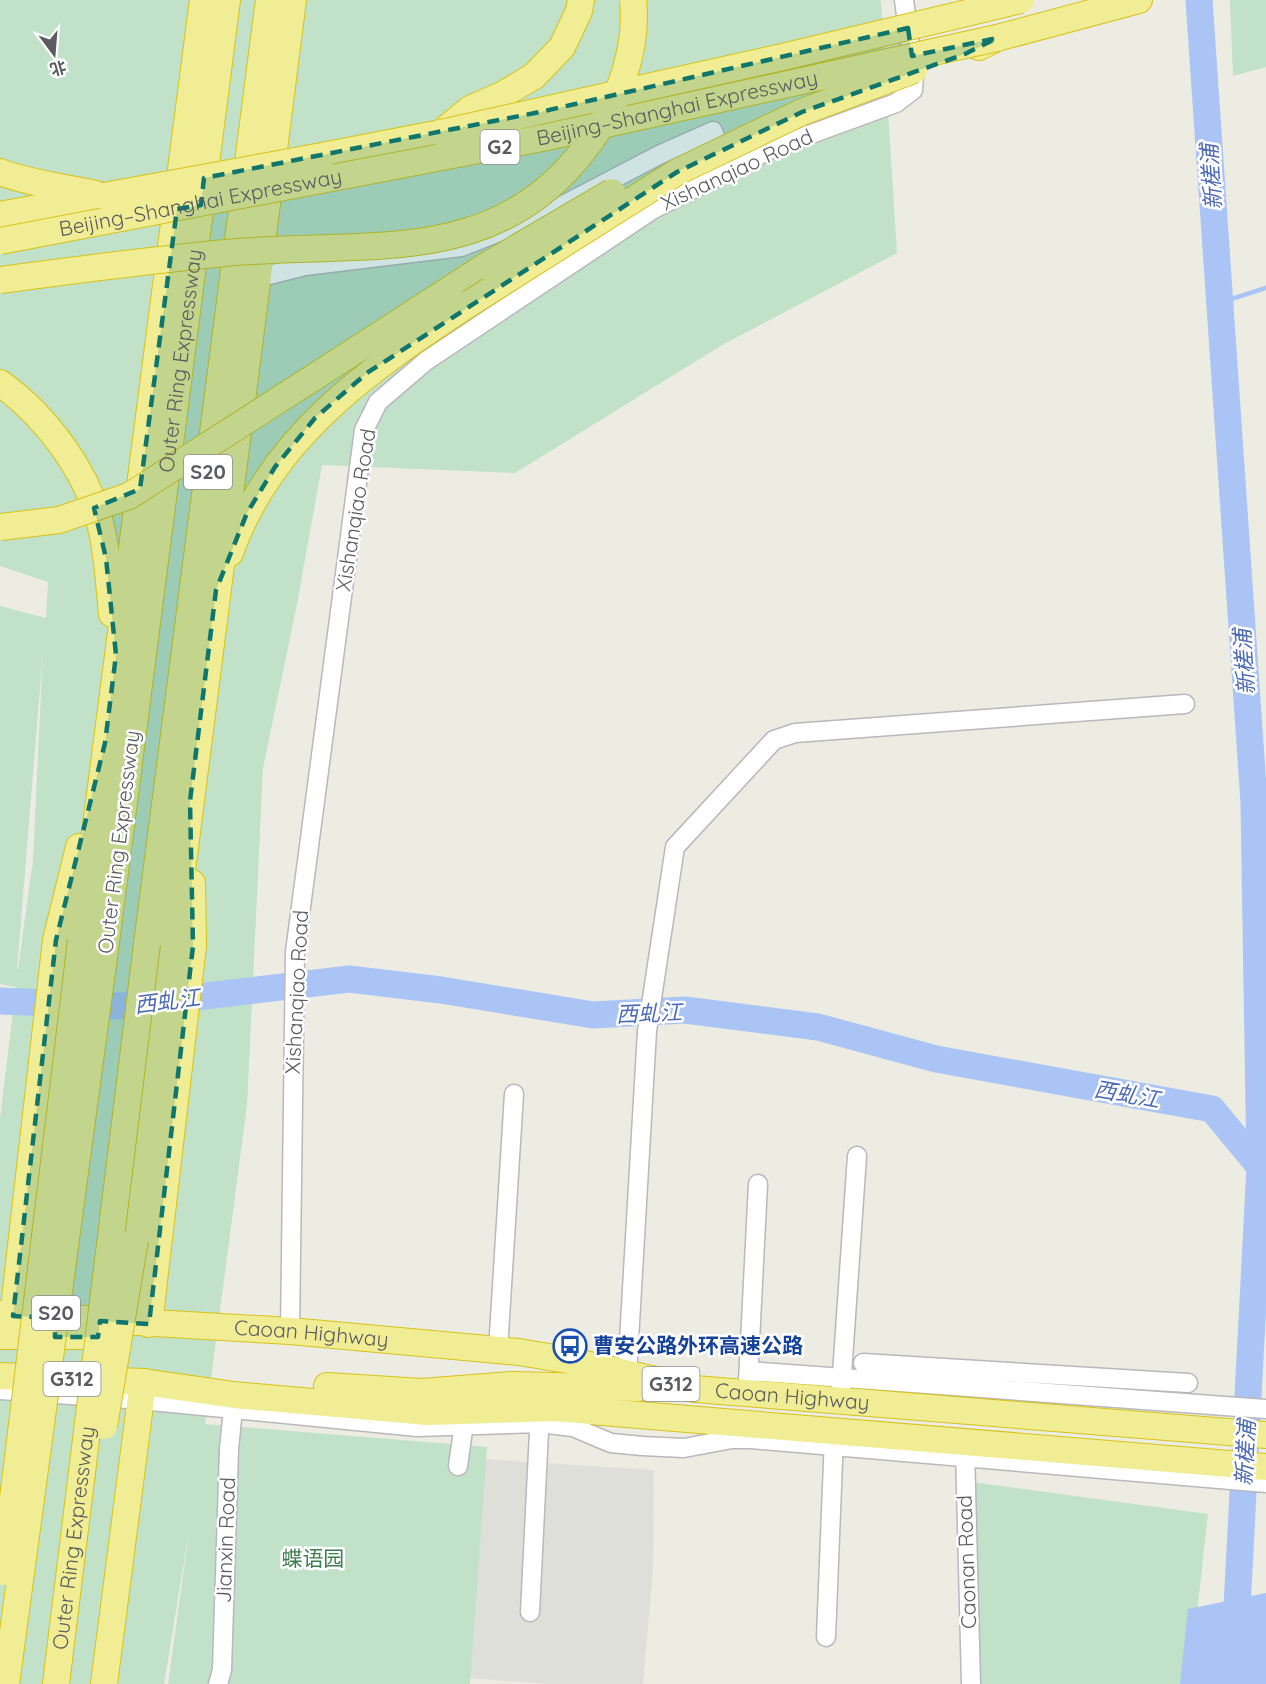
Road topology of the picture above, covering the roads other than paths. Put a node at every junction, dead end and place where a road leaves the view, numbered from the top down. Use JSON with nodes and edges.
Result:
{"nodes":[{"id":1,"x":183,"y":0,"type":"edge"},
{"id":2,"x":203,"y":0,"type":"edge"},
{"id":3,"x":227,"y":0,"type":"edge"},
{"id":4,"x":269,"y":0,"type":"edge"},
{"id":5,"x":293,"y":0,"type":"edge"},
{"id":6,"x":581,"y":0,"type":"edge"},
{"id":7,"x":633,"y":0,"type":"edge"},
{"id":8,"x":904,"y":0,"type":"edge"},
{"id":9,"x":1021,"y":0,"type":"edge"},
{"id":10,"x":1139,"y":0,"type":"edge"},
{"id":11,"x":997,"y":38,"type":"junction"},
{"id":12,"x":914,"y":70,"type":"junction"},
{"id":13,"x":192,"y":100,"type":"junction"},
{"id":14,"x":441,"y":133,"type":"junction"},
{"id":15,"x":727,"y":170,"type":"junction"},
{"id":16,"x":0,"y":172,"type":"edge"},
{"id":17,"x":104,"y":196,"type":"junction"},
{"id":18,"x":0,"y":214,"type":"edge"},
{"id":19,"x":0,"y":241,"type":"edge"},
{"id":20,"x":257,"y":278,"type":"junction"},
{"id":21,"x":0,"y":280,"type":"edge"},
{"id":22,"x":6,"y":387,"type":"edge"},
{"id":23,"x":0,"y":527,"type":"edge"},
{"id":24,"x":216,"y":590,"type":"junction"},
{"id":25,"x":116,"y":655,"type":"junction"},
{"id":26,"x":1185,"y":704,"type":"dead end"},
{"id":27,"x":105,"y":743,"type":"junction"},
{"id":28,"x":94,"y":941,"type":"junction"},
{"id":29,"x":170,"y":945,"type":"junction"},
{"id":30,"x":514,"y":1094,"type":"dead end"},
{"id":31,"x":857,"y":1156,"type":"dead end"},
{"id":32,"x":758,"y":1184,"type":"dead end"},
{"id":33,"x":4,"y":1322,"type":"edge"},
{"id":34,"x":149,"y":1324,"type":"junction"},
{"id":35,"x":290,"y":1331,"type":"junction"},
{"id":36,"x":55,"y":1337,"type":"junction"},
{"id":37,"x":498,"y":1350,"type":"junction"},
{"id":38,"x":863,"y":1363,"type":"dead end"},
{"id":39,"x":0,"y":1374,"type":"edge"},
{"id":40,"x":627,"y":1375,"type":"junction"},
{"id":41,"x":1156,"y":1375,"type":"junction"},
{"id":42,"x":748,"y":1382,"type":"junction"},
{"id":43,"x":1188,"y":1383,"type":"dead end"},
{"id":44,"x":136,"y":1385,"type":"junction"},
{"id":45,"x":841,"y":1388,"type":"junction"},
{"id":46,"x":695,"y":1389,"type":"junction"},
{"id":47,"x":974,"y":1389,"type":"junction"},
{"id":48,"x":0,"y":1390,"type":"edge"},
{"id":49,"x":233,"y":1403,"type":"junction"},
{"id":50,"x":1266,"y":1409,"type":"edge"},
{"id":51,"x":1153,"y":1413,"type":"junction"},
{"id":52,"x":540,"y":1416,"type":"junction"},
{"id":53,"x":1196,"y":1417,"type":"junction"},
{"id":54,"x":464,"y":1418,"type":"junction"},
{"id":55,"x":1266,"y":1435,"type":"edge"},
{"id":56,"x":834,"y":1438,"type":"junction"},
{"id":57,"x":965,"y":1450,"type":"junction"},
{"id":58,"x":459,"y":1466,"type":"dead end"},
{"id":59,"x":1266,"y":1467,"type":"edge"},
{"id":60,"x":1193,"y":1469,"type":"junction"},
{"id":61,"x":1266,"y":1483,"type":"edge"},
{"id":62,"x":0,"y":1605,"type":"edge"},
{"id":63,"x":530,"y":1612,"type":"dead end"},
{"id":64,"x":826,"y":1637,"type":"dead end"},
{"id":65,"x":57,"y":1672,"type":"edge"},
{"id":66,"x":6,"y":1684,"type":"edge"},
{"id":67,"x":104,"y":1684,"type":"edge"},
{"id":68,"x":218,"y":1684,"type":"edge"},
{"id":69,"x":971,"y":1684,"type":"edge"}],
"edges":[{"from":1,"to":13,"type":"highway"},
{"from":2,"to":13,"type":"highway"},
{"from":3,"to":28,"type":"highway","name":"Outer Ring Expressway","number":"S20"},
{"from":4,"to":29,"type":"highway","name":"Outer Ring Expressway","number":"S20"},
{"from":5,"to":20,"type":"highway"},
{"from":6,"to":14,"type":"highway"},
{"from":7,"to":21,"type":"highway","bridge":true},
{"from":8,"to":15,"type":"street","name":"Xishanqiao Road"},
{"from":9,"to":14,"type":"highway","name":"Beijing–Shanghai Expressway","number":"G2","bridge":true},
{"from":10,"to":11,"type":"highway","name":"Beijing–Shanghai Expressway","number":"G2"},
{"from":11,"to":12,"type":"highway","bridge":true},
{"from":11,"to":19,"type":"highway","name":"Beijing–Shanghai Expressway","number":"G2","bridge":true},
{"from":12,"to":23,"type":"highway","bridge":true},
{"from":12,"to":24,"type":"highway","bridge":true},
{"from":13,"to":25,"type":"highway"},
{"from":14,"to":17,"type":"highway","name":"Beijing–Shanghai Expressway","number":"G2","bridge":true},
{"from":15,"to":20,"type":"street"},
{"from":15,"to":35,"type":"street","name":"Xishanqiao Road"},
{"from":16,"to":17,"type":"highway"},
{"from":17,"to":18,"type":"highway","name":"Beijing–Shanghai Expressway","number":"G2"},
{"from":20,"to":24,"type":"highway"},
{"from":22,"to":25,"type":"highway"},
{"from":24,"to":29,"type":"highway"},
{"from":25,"to":27,"type":"highway"},
{"from":26,"to":40,"type":"street"},
{"from":27,"to":28,"type":"highway"},
{"from":27,"to":33,"type":"highway"},
{"from":28,"to":62,"type":"highway","bridge":true},
{"from":28,"to":66,"type":"highway","name":"Outer Ring Expressway","number":"S20","bridge":true},
{"from":29,"to":34,"type":"highway"},
{"from":29,"to":65,"type":"highway","bridge":true},
{"from":30,"to":37,"type":"street"},
{"from":31,"to":45,"type":"street"},
{"from":32,"to":42,"type":"street"},
{"from":33,"to":34,"type":"highway","name":"Caoan Highway","number":"G312"},
{"from":33,"to":36,"type":"highway"},
{"from":34,"to":35,"type":"highway","name":"Caoan Highway","number":"G312"},
{"from":34,"to":36,"type":"highway"},
{"from":35,"to":37,"type":"highway","name":"Caoan Highway","number":"G312"},
{"from":36,"to":44,"type":"highway"},
{"from":37,"to":40,"type":"highway","name":"Caoan Highway","number":"G312"},
{"from":38,"to":47,"type":"street"},
{"from":39,"to":44,"type":"highway"},
{"from":40,"to":46,"type":"highway","name":"Caoan Highway","number":"G312"},
{"from":41,"to":43,"type":"street"},
{"from":41,"to":47,"type":"street"},
{"from":41,"to":51,"type":"street"},
{"from":42,"to":45,"type":"highway","name":"Caoan Highway","number":"G312"},
{"from":42,"to":46,"type":"highway","name":"Caoan Highway","number":"G312"},
{"from":44,"to":46,"type":"highway"},
{"from":44,"to":48,"type":"street"},
{"from":44,"to":49,"type":"highway","name":"Caoan Highway","number":"G312"},
{"from":44,"to":67,"type":"highway"},
{"from":45,"to":47,"type":"highway","name":"Caoan Highway","number":"G312"},
{"from":47,"to":51,"type":"highway","name":"Caoan Highway","number":"G312"},
{"from":49,"to":54,"type":"highway","name":"Caoan Highway","number":"G312"},
{"from":49,"to":68,"type":"street","name":"Jianxin Road"},
{"from":50,"to":53,"type":"street"},
{"from":51,"to":53,"type":"highway","name":"Caoan Highway","number":"G312"},
{"from":52,"to":54,"type":"highway","name":"Caoan Highway","number":"G312"},
{"from":52,"to":56,"type":"highway","name":"Caoan Highway","number":"G312"},
{"from":52,"to":63,"type":"street"},
{"from":53,"to":55,"type":"highway","name":"Caoan Highway","number":"G312"},
{"from":54,"to":58,"type":"street"},
{"from":56,"to":57,"type":"highway","name":"Caoan Highway","number":"G312"},
{"from":56,"to":64,"type":"street"},
{"from":57,"to":60,"type":"highway","name":"Caoan Highway","number":"G312"},
{"from":57,"to":69,"type":"street","name":"Caonan Road"},
{"from":59,"to":60,"type":"highway","name":"Caoan Highway","number":"G312"},
{"from":60,"to":61,"type":"street"}]}
